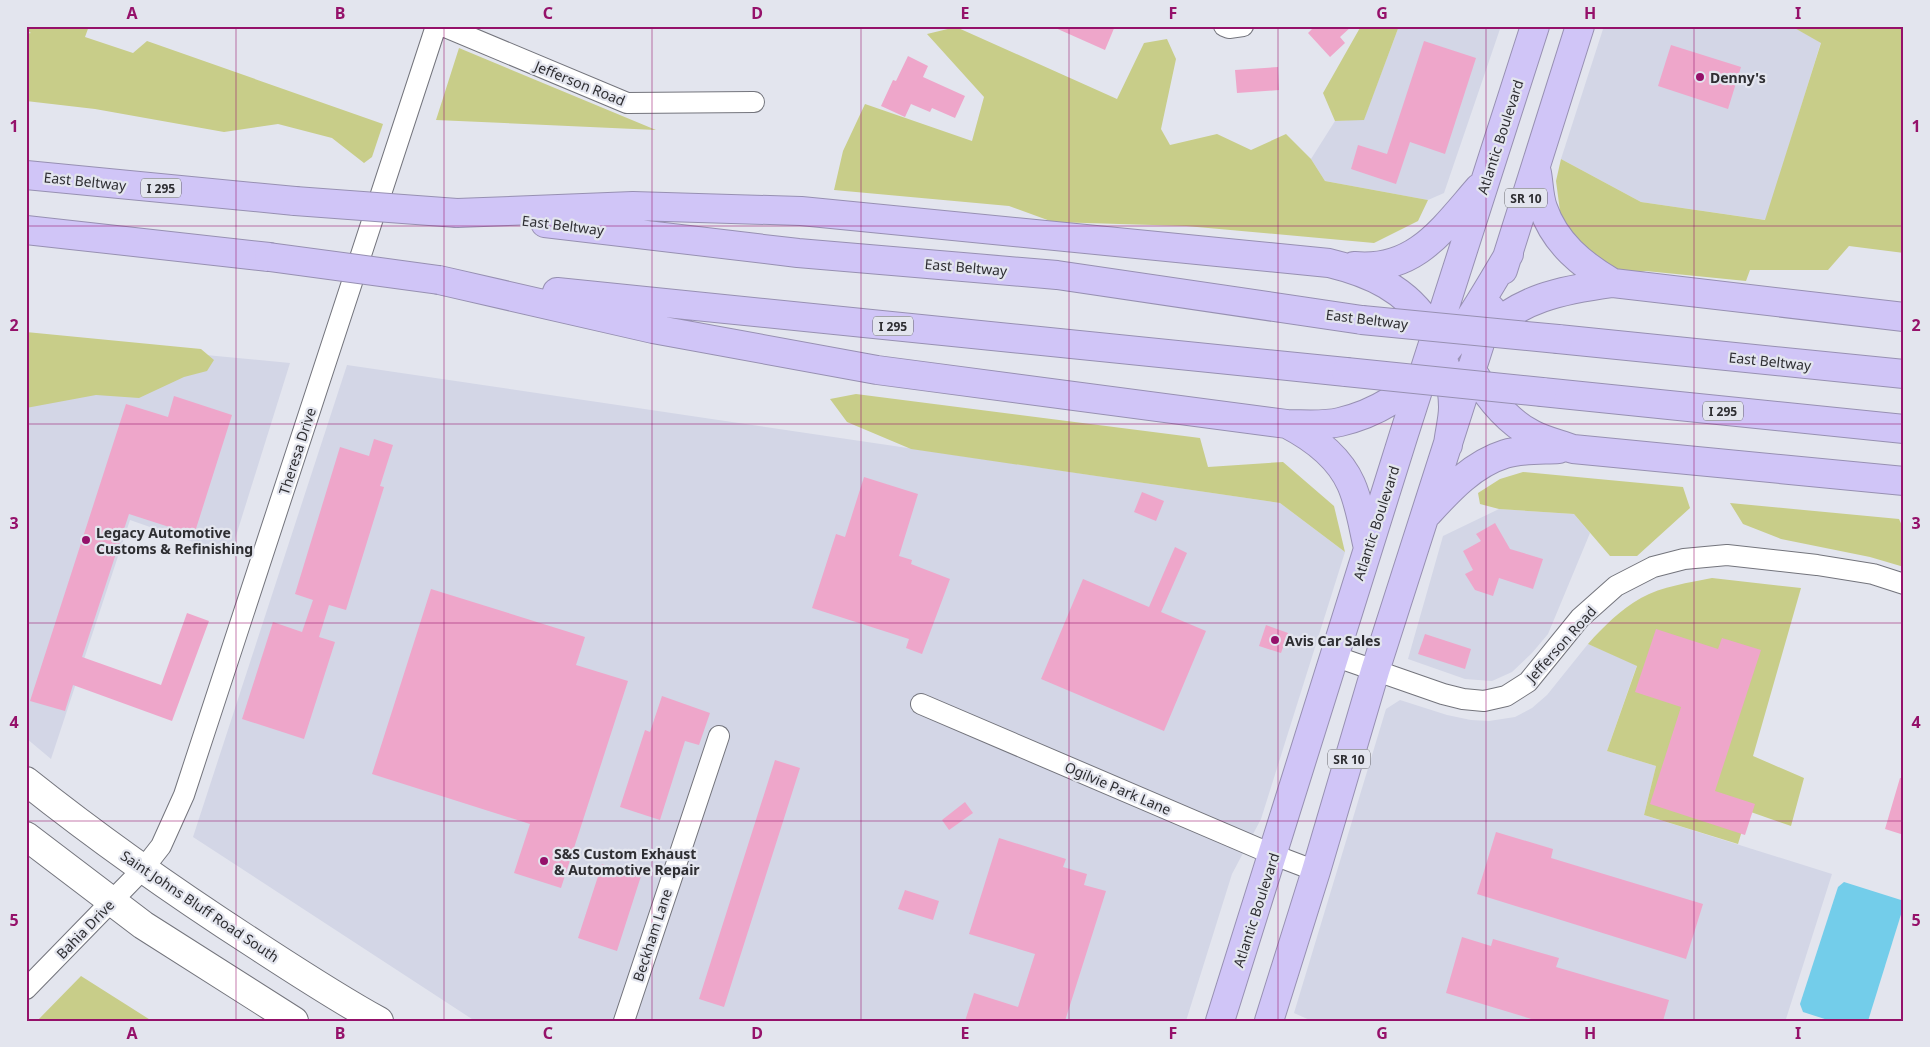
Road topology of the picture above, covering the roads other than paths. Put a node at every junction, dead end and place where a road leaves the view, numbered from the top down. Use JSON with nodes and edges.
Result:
{"nodes":[{"id":1,"x":436,"y":26,"type":"edge"},
{"id":2,"x":443,"y":26,"type":"edge"},
{"id":3,"x":1224,"y":26,"type":"edge"},
{"id":4,"x":1243,"y":26,"type":"edge"},
{"id":5,"x":1580,"y":26,"type":"edge"},
{"id":6,"x":1529,"y":28,"type":"edge"},
{"id":7,"x":754,"y":102,"type":"dead end"},
{"id":8,"x":1536,"y":168,"type":"junction"},
{"id":9,"x":26,"y":175,"type":"edge"},
{"id":10,"x":1486,"y":180,"type":"junction"},
{"id":11,"x":457,"y":213,"type":"junction"},
{"id":12,"x":26,"y":230,"type":"edge"},
{"id":13,"x":1509,"y":254,"type":"junction"},
{"id":14,"x":1329,"y":263,"type":"junction"},
{"id":15,"x":439,"y":280,"type":"junction"},
{"id":16,"x":1613,"y":283,"type":"junction"},
{"id":17,"x":1904,"y":317,"type":"edge"},
{"id":18,"x":1483,"y":334,"type":"junction"},
{"id":19,"x":1448,"y":358,"type":"junction"},
{"id":20,"x":1904,"y":374,"type":"edge"},
{"id":21,"x":1287,"y":424,"type":"junction"},
{"id":22,"x":1904,"y":429,"type":"edge"},
{"id":23,"x":1573,"y":449,"type":"junction"},
{"id":24,"x":1904,"y":480,"type":"edge"},
{"id":25,"x":1424,"y":517,"type":"junction"},
{"id":26,"x":1368,"y":548,"type":"junction"},
{"id":27,"x":1904,"y":584,"type":"edge"},
{"id":28,"x":1334,"y":656,"type":"junction"},
{"id":29,"x":1375,"y":671,"type":"junction"},
{"id":30,"x":921,"y":704,"type":"dead end"},
{"id":31,"x":719,"y":736,"type":"dead end"},
{"id":32,"x":26,"y":781,"type":"edge"},
{"id":33,"x":26,"y":836,"type":"edge"},
{"id":34,"x":1274,"y":854,"type":"junction"},
{"id":35,"x":144,"y":869,"type":"junction"},
{"id":36,"x":1316,"y":871,"type":"junction"},
{"id":37,"x":111,"y":902,"type":"junction"},
{"id":38,"x":26,"y":989,"type":"edge"},
{"id":39,"x":294,"y":1021,"type":"edge"},
{"id":40,"x":379,"y":1021,"type":"edge"},
{"id":41,"x":624,"y":1021,"type":"edge"},
{"id":42,"x":1220,"y":1021,"type":"edge"},
{"id":43,"x":1269,"y":1021,"type":"edge"}],
"edges":[{"from":1,"to":35,"type":"street","name":"Theresa Drive"},
{"from":2,"to":7,"type":"street","name":"Jefferson Road"},
{"from":3,"to":4,"type":"street"},
{"from":5,"to":8,"type":"highway","number":"SR 10"},
{"from":6,"to":10,"type":"highway","name":"Atlantic Boulevard","number":"SR 10"},
{"from":8,"to":13,"type":"highway","number":"SR 10"},
{"from":8,"to":16,"type":"highway"},
{"from":9,"to":11,"type":"highway","name":"East Beltway","number":"I 295","bridge":true},
{"from":10,"to":14,"type":"highway"},
{"from":10,"to":19,"type":"highway","name":"Atlantic Boulevard","number":"SR 10"},
{"from":11,"to":14,"type":"highway"},
{"from":11,"to":20,"type":"highway","name":"East Beltway","number":"I 295","bridge":true},
{"from":12,"to":15,"type":"highway","number":"I 295","bridge":true},
{"from":13,"to":18,"type":"highway","number":"SR 10"},
{"from":13,"to":19,"type":"highway"},
{"from":14,"to":19,"type":"highway"},
{"from":15,"to":21,"type":"highway"},
{"from":15,"to":22,"type":"highway","number":"I 295","bridge":true},
{"from":16,"to":17,"type":"highway"},
{"from":16,"to":18,"type":"highway"},
{"from":18,"to":19,"type":"highway","number":"SR 10"},
{"from":19,"to":21,"type":"highway"},
{"from":19,"to":23,"type":"highway"},
{"from":19,"to":25,"type":"highway","number":"SR 10"},
{"from":19,"to":26,"type":"highway","name":"Atlantic Boulevard"},
{"from":21,"to":26,"type":"highway"},
{"from":23,"to":24,"type":"highway"},
{"from":23,"to":25,"type":"highway"},
{"from":25,"to":29,"type":"highway","number":"SR 10"},
{"from":26,"to":28,"type":"highway","name":"Atlantic Boulevard"},
{"from":27,"to":29,"type":"street","name":"Jefferson Road"},
{"from":28,"to":29,"type":"street","name":"Jefferson Road"},
{"from":28,"to":34,"type":"highway","name":"Atlantic Boulevard"},
{"from":29,"to":36,"type":"highway","number":"SR 10"},
{"from":30,"to":34,"type":"street","name":"Ogilvie Park Lane"},
{"from":31,"to":41,"type":"street","name":"Beckham Lane"},
{"from":32,"to":35,"type":"main road","name":"Saint Johns Bluff Road South"},
{"from":33,"to":37,"type":"main road"},
{"from":34,"to":36,"type":"street","name":"Ogilvie Park Lane"},
{"from":34,"to":42,"type":"highway","name":"Atlantic Boulevard"},
{"from":35,"to":37,"type":"street","name":"Bahia Drive"},
{"from":35,"to":40,"type":"main road","name":"Saint Johns Bluff Road South"},
{"from":36,"to":43,"type":"highway","number":"SR 10"},
{"from":37,"to":38,"type":"street","name":"Bahia Drive"},
{"from":37,"to":39,"type":"main road"}]}
